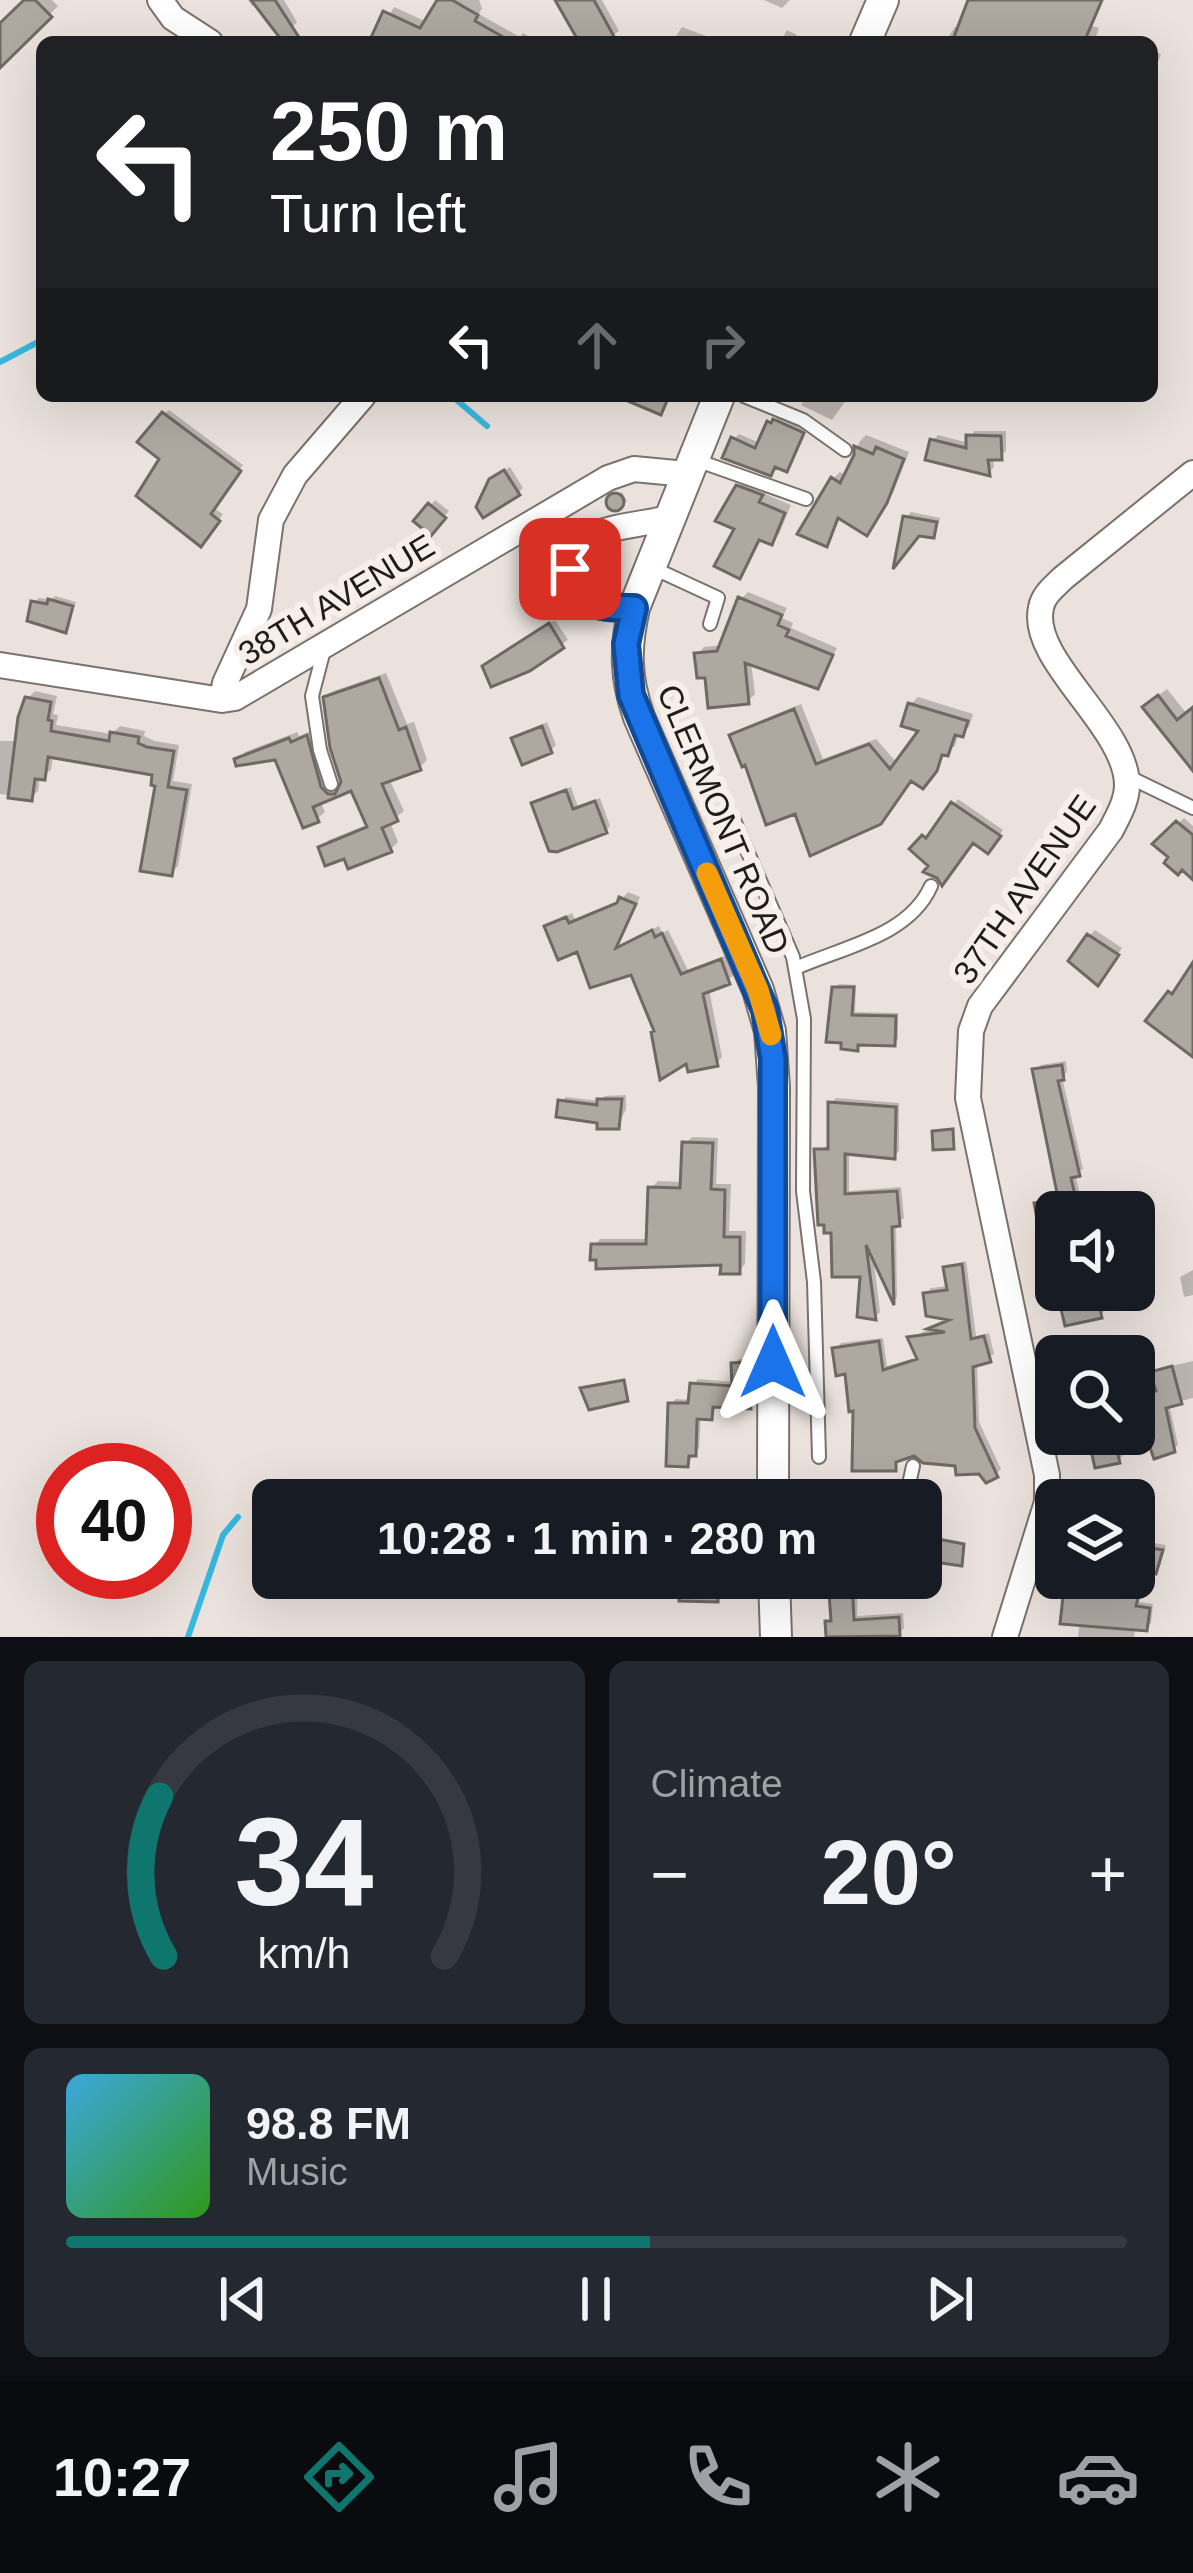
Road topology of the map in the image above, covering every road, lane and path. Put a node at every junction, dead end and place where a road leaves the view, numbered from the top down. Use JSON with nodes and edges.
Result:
{"nodes":[{"id":1,"x":160,"y":0,"type":"edge"},
{"id":2,"x":883,"y":0,"type":"edge"},
{"id":3,"x":200,"y":36,"type":"edge"},
{"id":4,"x":868,"y":36,"type":"edge"},
{"id":5,"x":358,"y":402,"type":"edge"},
{"id":6,"x":716,"y":402,"type":"edge"},
{"id":7,"x":758,"y":402,"type":"edge"},
{"id":8,"x":845,"y":450,"type":"dead end"},
{"id":9,"x":689,"y":466,"type":"junction"},
{"id":10,"x":1193,"y":473,"type":"edge"},
{"id":11,"x":806,"y":500,"type":"dead end"},
{"id":12,"x":669,"y":518,"type":"junction"},
{"id":13,"x":650,"y":566,"type":"junction"},
{"id":14,"x":634,"y":608,"type":"junction"},
{"id":15,"x":710,"y":624,"type":"dead end"},
{"id":16,"x":326,"y":645,"type":"junction"},
{"id":17,"x":0,"y":665,"type":"edge"},
{"id":18,"x":222,"y":700,"type":"junction"},
{"id":19,"x":1125,"y":776,"type":"junction"},
{"id":20,"x":331,"y":784,"type":"dead end"},
{"id":21,"x":1193,"y":808,"type":"edge"},
{"id":22,"x":734,"y":818,"type":"dead end"},
{"id":23,"x":931,"y":886,"type":"dead end"},
{"id":24,"x":796,"y":968,"type":"junction"},
{"id":25,"x":788,"y":1176,"type":"junction"},
{"id":26,"x":819,"y":1456,"type":"dead end"},
{"id":27,"x":913,"y":1466,"type":"dead end"},
{"id":28,"x":774,"y":1479,"type":"edge"},
{"id":29,"x":910,"y":1479,"type":"edge"},
{"id":30,"x":775,"y":1599,"type":"edge"},
{"id":31,"x":776,"y":1637,"type":"edge"},
{"id":32,"x":1005,"y":1637,"type":"edge"}],
"edges":[{"from":1,"to":3,"type":"street"},
{"from":2,"to":4,"type":"street"},
{"from":5,"to":18,"type":"street"},
{"from":6,"to":9,"type":"street","name":"CLERMONT ROAD"},
{"from":7,"to":8,"type":"lane"},
{"from":9,"to":11,"type":"lane"},
{"from":9,"to":12,"type":"street","name":"CLERMONT ROAD"},
{"from":9,"to":16,"type":"street","name":"38TH AVENUE"},
{"from":10,"to":19,"type":"street","name":"37TH AVENUE"},
{"from":12,"to":13,"type":"street","name":"CLERMONT ROAD"},
{"from":12,"to":14,"type":"street"},
{"from":13,"to":14,"type":"street","name":"CLERMONT ROAD"},
{"from":13,"to":15,"type":"lane"},
{"from":14,"to":25,"type":"street","name":"CLERMONT ROAD"},
{"from":16,"to":18,"type":"street","name":"38TH AVENUE"},
{"from":16,"to":20,"type":"lane"},
{"from":17,"to":18,"type":"street","name":"38TH AVENUE"},
{"from":19,"to":21,"type":"lane"},
{"from":19,"to":32,"type":"street","name":"37TH AVENUE"},
{"from":22,"to":24,"type":"lane"},
{"from":23,"to":24,"type":"lane"},
{"from":24,"to":25,"type":"lane"},
{"from":25,"to":26,"type":"lane"},
{"from":25,"to":28,"type":"street","name":"CLERMONT ROAD"},
{"from":27,"to":29,"type":"lane"},
{"from":30,"to":31,"type":"street"}]}
